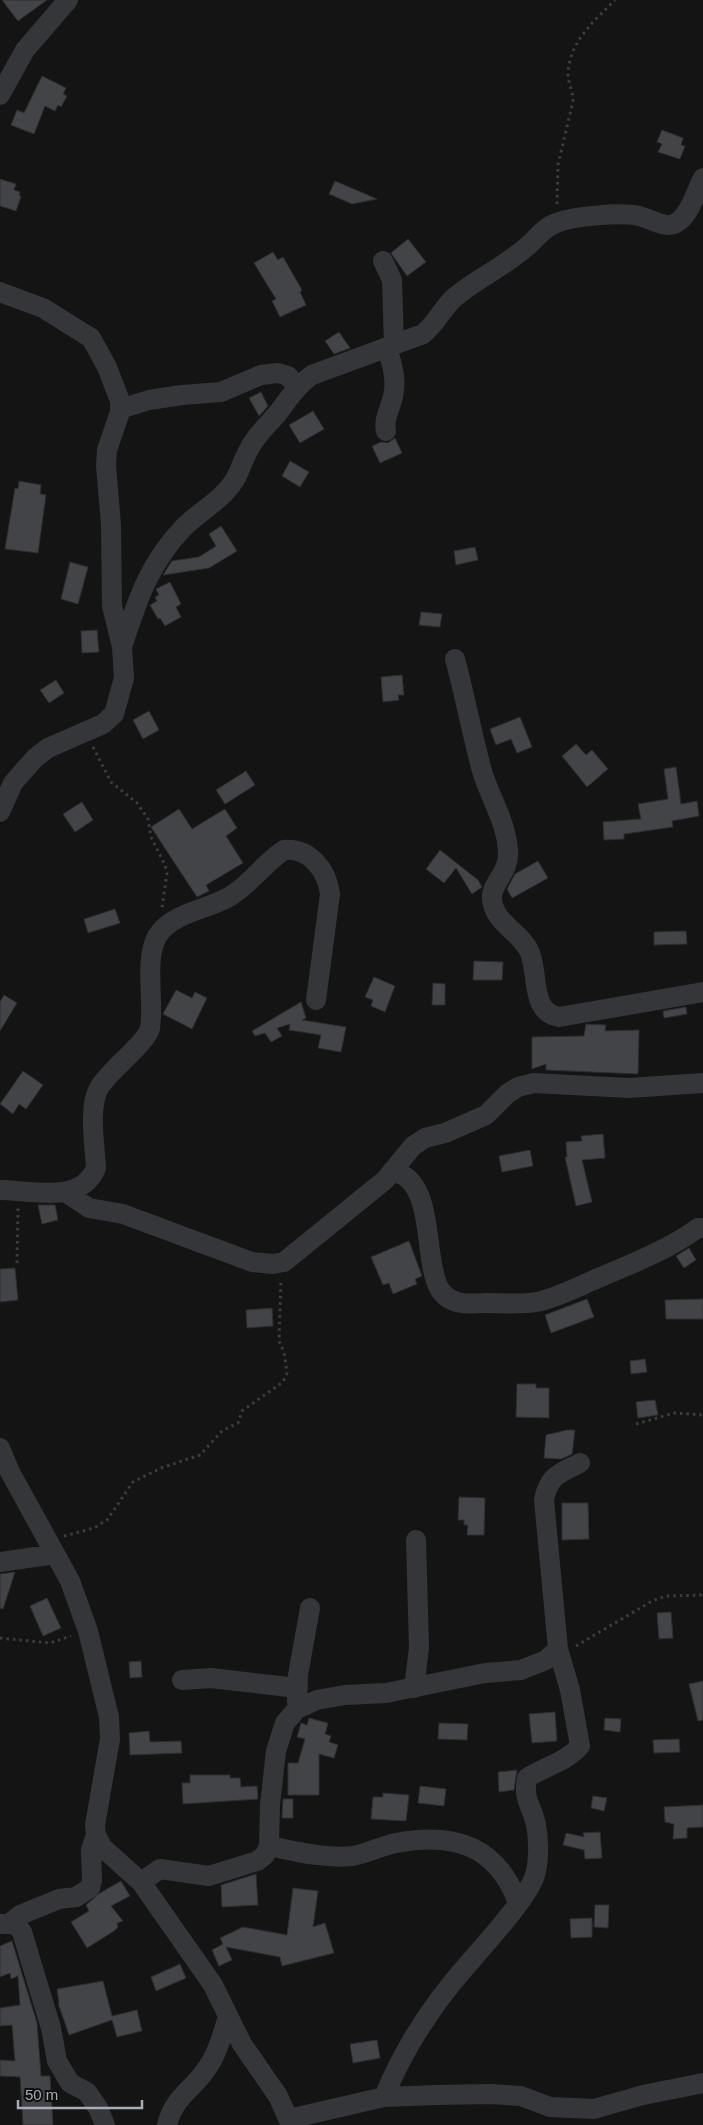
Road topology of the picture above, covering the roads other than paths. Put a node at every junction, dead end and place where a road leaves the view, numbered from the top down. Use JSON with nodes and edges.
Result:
{"nodes":[{"id":1,"x":68,"y":0,"type":"edge"},
{"id":2,"x":0,"y":95,"type":"edge"},
{"id":3,"x":703,"y":178,"type":"edge"},
{"id":4,"x":383,"y":261,"type":"dead end"},
{"id":5,"x":0,"y":292,"type":"edge"},
{"id":6,"x":390,"y":347,"type":"junction"},
{"id":7,"x":298,"y":386,"type":"junction"},
{"id":8,"x":120,"y":409,"type":"junction"},
{"id":9,"x":386,"y":431,"type":"dead end"},
{"id":10,"x":122,"y":647,"type":"junction"},
{"id":11,"x":455,"y":659,"type":"dead end"},
{"id":12,"x":0,"y":812,"type":"edge"},
{"id":13,"x":703,"y":992,"type":"edge"},
{"id":14,"x":316,"y":1000,"type":"dead end"},
{"id":15,"x":703,"y":1083,"type":"edge"},
{"id":16,"x":392,"y":1171,"type":"junction"},
{"id":17,"x":0,"y":1190,"type":"edge"},
{"id":18,"x":65,"y":1192,"type":"junction"},
{"id":19,"x":703,"y":1228,"type":"edge"},
{"id":20,"x":0,"y":1448,"type":"edge"},
{"id":21,"x":580,"y":1463,"type":"dead end"},
{"id":22,"x":416,"y":1540,"type":"dead end"},
{"id":23,"x":52,"y":1549,"type":"junction"},
{"id":24,"x":0,"y":1562,"type":"edge"},
{"id":25,"x":310,"y":1608,"type":"dead end"},
{"id":26,"x":559,"y":1652,"type":"junction"},
{"id":27,"x":182,"y":1680,"type":"dead end"},
{"id":28,"x":297,"y":1688,"type":"junction"},
{"id":29,"x":414,"y":1688,"type":"junction"},
{"id":30,"x":296,"y":1709,"type":"junction"},
{"id":31,"x":96,"y":1835,"type":"junction"},
{"id":32,"x":269,"y":1846,"type":"junction"},
{"id":33,"x":141,"y":1882,"type":"junction"},
{"id":34,"x":518,"y":1903,"type":"junction"},
{"id":35,"x":5,"y":1924,"type":"edge"},
{"id":36,"x":228,"y":2017,"type":"junction"},
{"id":37,"x":703,"y":2083,"type":"edge"},
{"id":38,"x":384,"y":2097,"type":"junction"},
{"id":39,"x":290,"y":2122,"type":"edge"},
{"id":40,"x":105,"y":2125,"type":"edge"},
{"id":41,"x":168,"y":2125,"type":"edge"}],
"edges":[{"from":1,"to":2,"type":"street"},
{"from":3,"to":6,"type":"street"},
{"from":4,"to":6,"type":"street"},
{"from":5,"to":8,"type":"street"},
{"from":6,"to":7,"type":"street"},
{"from":6,"to":9,"type":"street"},
{"from":7,"to":8,"type":"street"},
{"from":7,"to":10,"type":"street"},
{"from":8,"to":10,"type":"street"},
{"from":10,"to":12,"type":"street"},
{"from":11,"to":13,"type":"street"},
{"from":14,"to":18,"type":"street"},
{"from":15,"to":16,"type":"street"},
{"from":16,"to":18,"type":"street"},
{"from":16,"to":19,"type":"street"},
{"from":17,"to":18,"type":"street"},
{"from":20,"to":23,"type":"street"},
{"from":21,"to":26,"type":"street"},
{"from":22,"to":29,"type":"street"},
{"from":23,"to":24,"type":"street"},
{"from":23,"to":31,"type":"street"},
{"from":25,"to":28,"type":"street"},
{"from":26,"to":29,"type":"street"},
{"from":26,"to":34,"type":"street"},
{"from":27,"to":28,"type":"street"},
{"from":28,"to":30,"type":"street"},
{"from":29,"to":30,"type":"street"},
{"from":30,"to":32,"type":"street"},
{"from":31,"to":33,"type":"street"},
{"from":31,"to":35,"type":"street"},
{"from":32,"to":33,"type":"street"},
{"from":32,"to":34,"type":"street"},
{"from":33,"to":36,"type":"street"},
{"from":34,"to":38,"type":"street"},
{"from":35,"to":40,"type":"street"},
{"from":36,"to":39,"type":"street"},
{"from":36,"to":41,"type":"street"},
{"from":37,"to":38,"type":"street"},
{"from":38,"to":39,"type":"street"}]}
